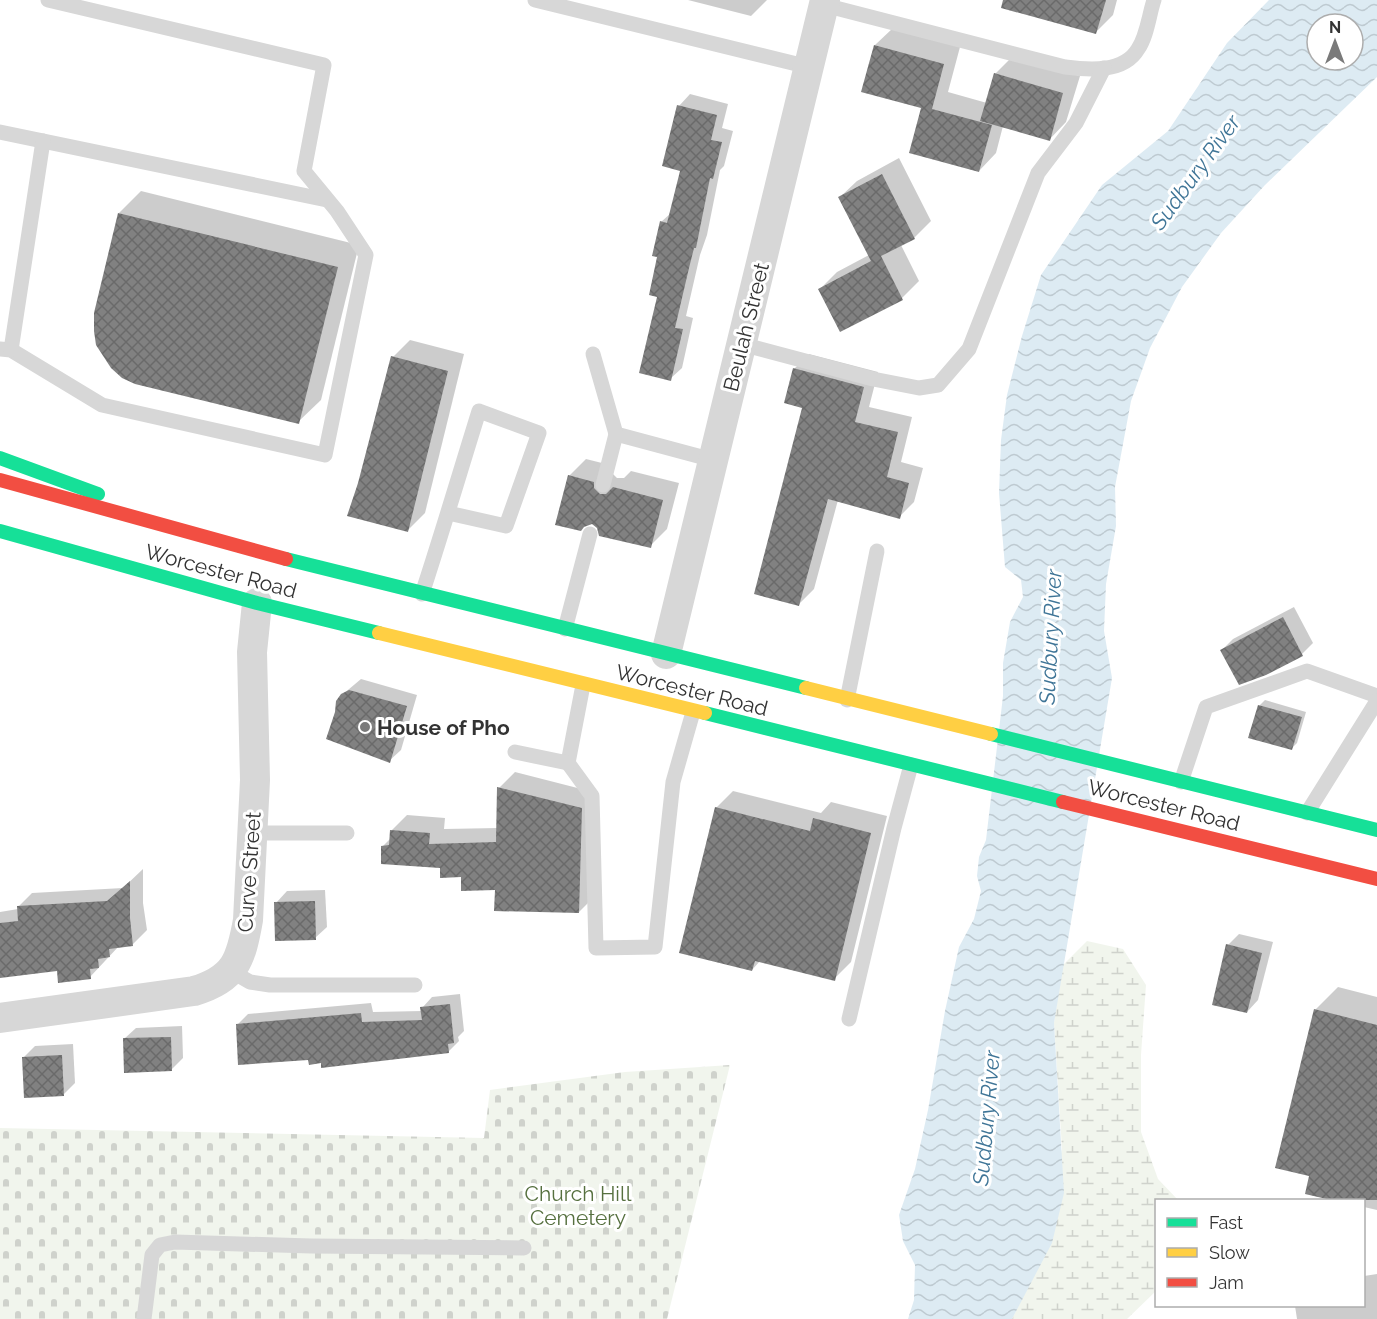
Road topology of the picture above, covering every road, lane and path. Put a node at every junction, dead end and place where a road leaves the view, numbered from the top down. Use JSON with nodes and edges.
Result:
{"nodes":[{"id":1,"x":48,"y":0,"type":"edge"},
{"id":2,"x":535,"y":0,"type":"edge"},
{"id":3,"x":1154,"y":0,"type":"edge"},
{"id":4,"x":825,"y":3,"type":"edge"},
{"id":5,"x":809,"y":68,"type":"junction"},
{"id":6,"x":1104,"y":68,"type":"junction"},
{"id":7,"x":0,"y":132,"type":"edge"},
{"id":8,"x":43,"y":141,"type":"junction"},
{"id":9,"x":327,"y":200,"type":"junction"},
{"id":10,"x":741,"y":344,"type":"junction"},
{"id":11,"x":5,"y":350,"type":"edge"},
{"id":12,"x":593,"y":354,"type":"dead end"},
{"id":13,"x":616,"y":434,"type":"junction"},
{"id":14,"x":0,"y":458,"type":"edge"},
{"id":15,"x":713,"y":460,"type":"junction"},
{"id":16,"x":0,"y":480,"type":"edge"},
{"id":17,"x":603,"y":485,"type":"dead end"},
{"id":18,"x":448,"y":513,"type":"junction"},
{"id":19,"x":0,"y":533,"type":"edge"},
{"id":20,"x":590,"y":534,"type":"dead end"},
{"id":21,"x":877,"y":551,"type":"dead end"},
{"id":22,"x":257,"y":552,"type":"junction"},
{"id":23,"x":422,"y":594,"type":"junction"},
{"id":24,"x":257,"y":603,"type":"junction"},
{"id":25,"x":565,"y":629,"type":"junction"},
{"id":26,"x":666,"y":654,"type":"junction"},
{"id":27,"x":583,"y":685,"type":"junction"},
{"id":28,"x":1377,"y":696,"type":"edge"},
{"id":29,"x":847,"y":700,"type":"junction"},
{"id":30,"x":1377,"y":701,"type":"edge"},
{"id":31,"x":693,"y":712,"type":"junction"},
{"id":32,"x":515,"y":752,"type":"dead end"},
{"id":33,"x":568,"y":763,"type":"junction"},
{"id":34,"x":911,"y":765,"type":"junction"},
{"id":35,"x":1180,"y":782,"type":"junction"},
{"id":36,"x":1307,"y":813,"type":"junction"},
{"id":37,"x":1377,"y":830,"type":"edge"},
{"id":38,"x":252,"y":832,"type":"junction"},
{"id":39,"x":347,"y":833,"type":"dead end"},
{"id":40,"x":1377,"y":879,"type":"edge"},
{"id":41,"x":231,"y":971,"type":"junction"},
{"id":42,"x":415,"y":985,"type":"dead end"},
{"id":43,"x":0,"y":1018,"type":"edge"},
{"id":44,"x":849,"y":1019,"type":"dead end"},
{"id":45,"x":524,"y":1248,"type":"dead end"},
{"id":46,"x":144,"y":1319,"type":"edge"}],
"edges":[{"from":1,"to":9,"type":"lane"},
{"from":2,"to":5,"type":"lane"},
{"from":3,"to":6,"type":"lane"},
{"from":4,"to":5,"type":"street","name":"Beulah Street"},
{"from":4,"to":6,"type":"lane"},
{"from":5,"to":10,"type":"street","name":"Beulah Street"},
{"from":6,"to":10,"type":"lane"},
{"from":7,"to":8,"type":"lane"},
{"from":8,"to":9,"type":"lane"},
{"from":8,"to":11,"type":"lane"},
{"from":9,"to":11,"type":"lane"},
{"from":10,"to":15,"type":"street","name":"Beulah Street"},
{"from":12,"to":13,"type":"lane"},
{"from":13,"to":15,"type":"lane"},
{"from":13,"to":17,"type":"lane"},
{"from":14,"to":22,"type":"main road","name":"Worcester Road"},
{"from":15,"to":26,"type":"street","name":"Beulah Street"},
{"from":16,"to":22,"type":"main road","name":"Worcester Road"},
{"from":18,"to":18,"type":"lane"},
{"from":18,"to":23,"type":"lane"},
{"from":19,"to":24,"type":"main road","name":"Worcester Road"},
{"from":20,"to":25,"type":"lane"},
{"from":21,"to":29,"type":"lane"},
{"from":22,"to":23,"type":"main road","name":"Worcester Road"},
{"from":23,"to":25,"type":"main road","name":"Worcester Road"},
{"from":24,"to":27,"type":"main road","name":"Worcester Road"},
{"from":24,"to":38,"type":"street","name":"Curve Street"},
{"from":25,"to":26,"type":"main road","name":"Worcester Road"},
{"from":26,"to":29,"type":"main road","name":"Worcester Road"},
{"from":27,"to":31,"type":"main road","name":"Worcester Road"},
{"from":27,"to":33,"type":"lane"},
{"from":28,"to":35,"type":"lane"},
{"from":29,"to":35,"type":"main road","name":"Worcester Road"},
{"from":30,"to":36,"type":"lane"},
{"from":31,"to":33,"type":"lane"},
{"from":31,"to":34,"type":"main road","name":"Worcester Road"},
{"from":32,"to":33,"type":"lane"},
{"from":34,"to":40,"type":"main road","name":"Worcester Road"},
{"from":34,"to":44,"type":"lane"},
{"from":35,"to":36,"type":"main road","name":"Worcester Road"},
{"from":36,"to":37,"type":"main road","name":"Worcester Road"},
{"from":38,"to":39,"type":"lane"},
{"from":38,"to":41,"type":"street","name":"Curve Street"},
{"from":41,"to":42,"type":"lane"},
{"from":41,"to":43,"type":"street"},
{"from":45,"to":46,"type":"lane"}]}
